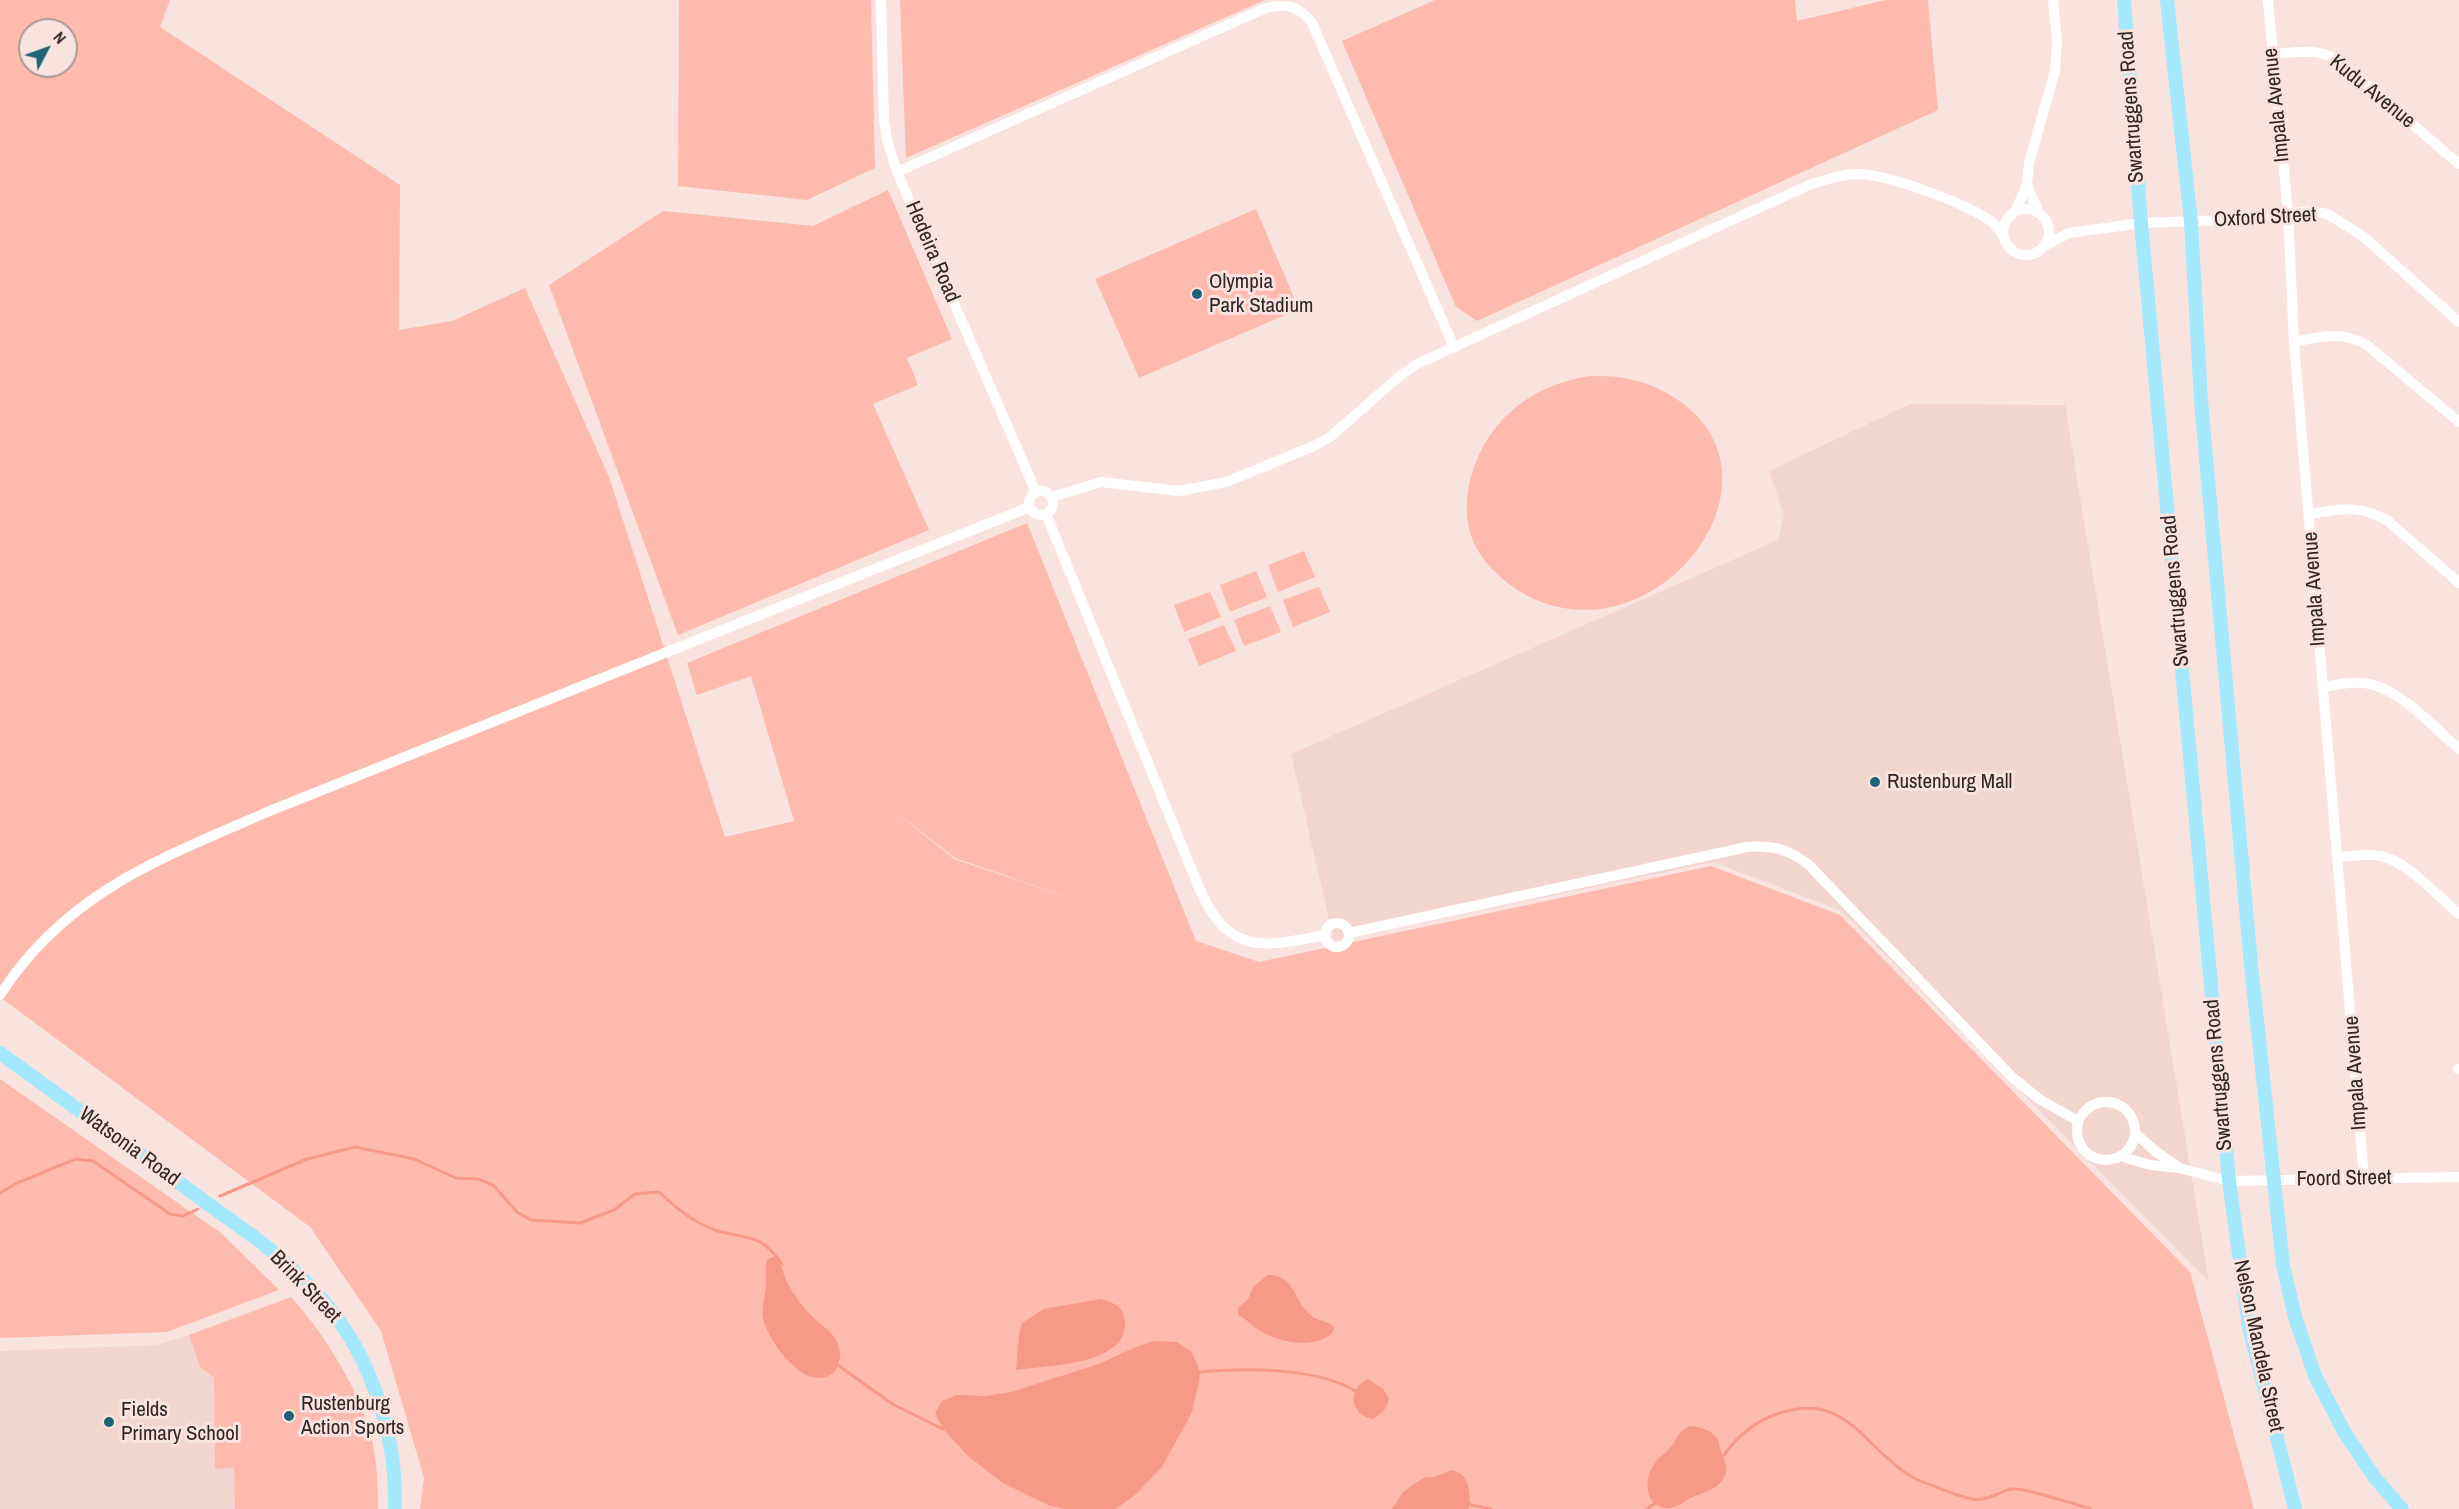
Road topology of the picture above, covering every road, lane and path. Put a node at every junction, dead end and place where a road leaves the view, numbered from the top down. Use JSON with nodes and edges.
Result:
{"nodes":[{"id":1,"x":881,"y":0,"type":"edge"},
{"id":2,"x":2053,"y":0,"type":"edge"},
{"id":3,"x":2124,"y":0,"type":"edge"},
{"id":4,"x":2167,"y":0,"type":"edge"},
{"id":5,"x":2268,"y":0,"type":"edge"},
{"id":6,"x":2272,"y":54,"type":"junction"},
{"id":7,"x":2459,"y":164,"type":"edge"},
{"id":8,"x":897,"y":172,"type":"junction"},
{"id":9,"x":2027,"y":185,"type":"junction"},
{"id":10,"x":2014,"y":213,"type":"junction"},
{"id":11,"x":2039,"y":213,"type":"junction"},
{"id":12,"x":2288,"y":213,"type":"junction"},
{"id":13,"x":1978,"y":214,"type":"junction"},
{"id":14,"x":2191,"y":222,"type":"junction"},
{"id":15,"x":2141,"y":223,"type":"junction"},
{"id":16,"x":2048,"y":225,"type":"junction"},
{"id":17,"x":2068,"y":233,"type":"junction"},
{"id":18,"x":2004,"y":237,"type":"junction"},
{"id":19,"x":2044,"y":246,"type":"junction"},
{"id":20,"x":2459,"y":322,"type":"edge"},
{"id":21,"x":2294,"y":342,"type":"junction"},
{"id":22,"x":1455,"y":347,"type":"junction"},
{"id":23,"x":2459,"y":422,"type":"edge"},
{"id":24,"x":1036,"y":492,"type":"junction"},
{"id":25,"x":1052,"y":497,"type":"junction"},
{"id":26,"x":1030,"y":507,"type":"junction"},
{"id":27,"x":1046,"y":514,"type":"junction"},
{"id":28,"x":2310,"y":514,"type":"junction"},
{"id":29,"x":2459,"y":583,"type":"edge"},
{"id":30,"x":2323,"y":687,"type":"junction"},
{"id":31,"x":2459,"y":749,"type":"edge"},
{"id":32,"x":2339,"y":857,"type":"junction"},
{"id":33,"x":2459,"y":914,"type":"edge"},
{"id":34,"x":1349,"y":933,"type":"junction"},
{"id":35,"x":1325,"y":935,"type":"junction"},
{"id":36,"x":0,"y":995,"type":"edge"},
{"id":37,"x":0,"y":1053,"type":"edge"},
{"id":38,"x":2078,"y":1121,"type":"junction"},
{"id":39,"x":2135,"y":1133,"type":"junction"},
{"id":40,"x":2120,"y":1156,"type":"junction"},
{"id":41,"x":2180,"y":1168,"type":"junction"},
{"id":42,"x":2459,"y":1177,"type":"edge"},
{"id":43,"x":2364,"y":1178,"type":"junction"},
{"id":44,"x":2273,"y":1180,"type":"junction"},
{"id":45,"x":2229,"y":1181,"type":"junction"},
{"id":46,"x":258,"y":1240,"type":"joint"},
{"id":47,"x":395,"y":1509,"type":"edge"},
{"id":48,"x":2295,"y":1509,"type":"edge"},
{"id":49,"x":2402,"y":1509,"type":"edge"}],
"edges":[{"from":1,"to":8,"type":"street","name":"Hedeira Road"},
{"from":2,"to":9,"type":"street"},
{"from":3,"to":15,"type":"main road","name":"Swartruggens Road"},
{"from":4,"to":14,"type":"main road","name":"Swartruggens Road"},
{"from":5,"to":6,"type":"street","name":"Impala Avenue"},
{"from":6,"to":7,"type":"street","name":"Kudu Avenue"},
{"from":6,"to":12,"type":"street","name":"Impala Avenue"},
{"from":8,"to":22,"type":"street"},
{"from":8,"to":24,"type":"street","name":"Hedeira Road"},
{"from":9,"to":10,"type":"street"},
{"from":9,"to":11,"type":"street"},
{"from":10,"to":11,"type":"street"},
{"from":10,"to":13,"type":"street"},
{"from":10,"to":18,"type":"street"},
{"from":11,"to":16,"type":"street"},
{"from":12,"to":14,"type":"street","name":"Oxford Street"},
{"from":12,"to":20,"type":"street","name":"Oxford Street"},
{"from":12,"to":21,"type":"street","name":"Impala Avenue"},
{"from":13,"to":18,"type":"street"},
{"from":13,"to":22,"type":"street"},
{"from":14,"to":15,"type":"street","name":"Oxford Street"},
{"from":14,"to":44,"type":"main road","name":"Swartruggens Road"},
{"from":15,"to":17,"type":"street","name":"Oxford Street"},
{"from":15,"to":45,"type":"main road","name":"Swartruggens Road"},
{"from":16,"to":17,"type":"street"},
{"from":16,"to":19,"type":"street"},
{"from":17,"to":19,"type":"street"},
{"from":18,"to":19,"type":"street"},
{"from":21,"to":23,"type":"street"},
{"from":21,"to":28,"type":"street","name":"Impala Avenue"},
{"from":22,"to":25,"type":"street"},
{"from":24,"to":25,"type":"street"},
{"from":24,"to":26,"type":"street"},
{"from":25,"to":27,"type":"street"},
{"from":26,"to":27,"type":"street"},
{"from":26,"to":36,"type":"street"},
{"from":27,"to":35,"type":"street"},
{"from":28,"to":29,"type":"street"},
{"from":28,"to":30,"type":"street","name":"Impala Avenue"},
{"from":30,"to":31,"type":"street"},
{"from":30,"to":32,"type":"street","name":"Impala Avenue"},
{"from":32,"to":33,"type":"street"},
{"from":32,"to":43,"type":"street","name":"Impala Avenue"},
{"from":34,"to":35,"type":"street"},
{"from":34,"to":35,"type":"street"},
{"from":34,"to":38,"type":"street"},
{"from":37,"to":46,"type":"main road","name":"Watsonia Road"},
{"from":38,"to":39,"type":"street"},
{"from":38,"to":40,"type":"street"},
{"from":39,"to":40,"type":"street"},
{"from":39,"to":41,"type":"street"},
{"from":40,"to":41,"type":"street"},
{"from":41,"to":45,"type":"street","name":"Foord Street"},
{"from":42,"to":43,"type":"street","name":"Foord Street"},
{"from":43,"to":44,"type":"street","name":"Foord Street"},
{"from":44,"to":45,"type":"street","name":"Foord Street"},
{"from":44,"to":49,"type":"main road","name":"Swartruggens Road"},
{"from":45,"to":48,"type":"main road","name":"Nelson Mandela Street"},
{"from":46,"to":47,"type":"main road","name":"Brink Street"}]}
